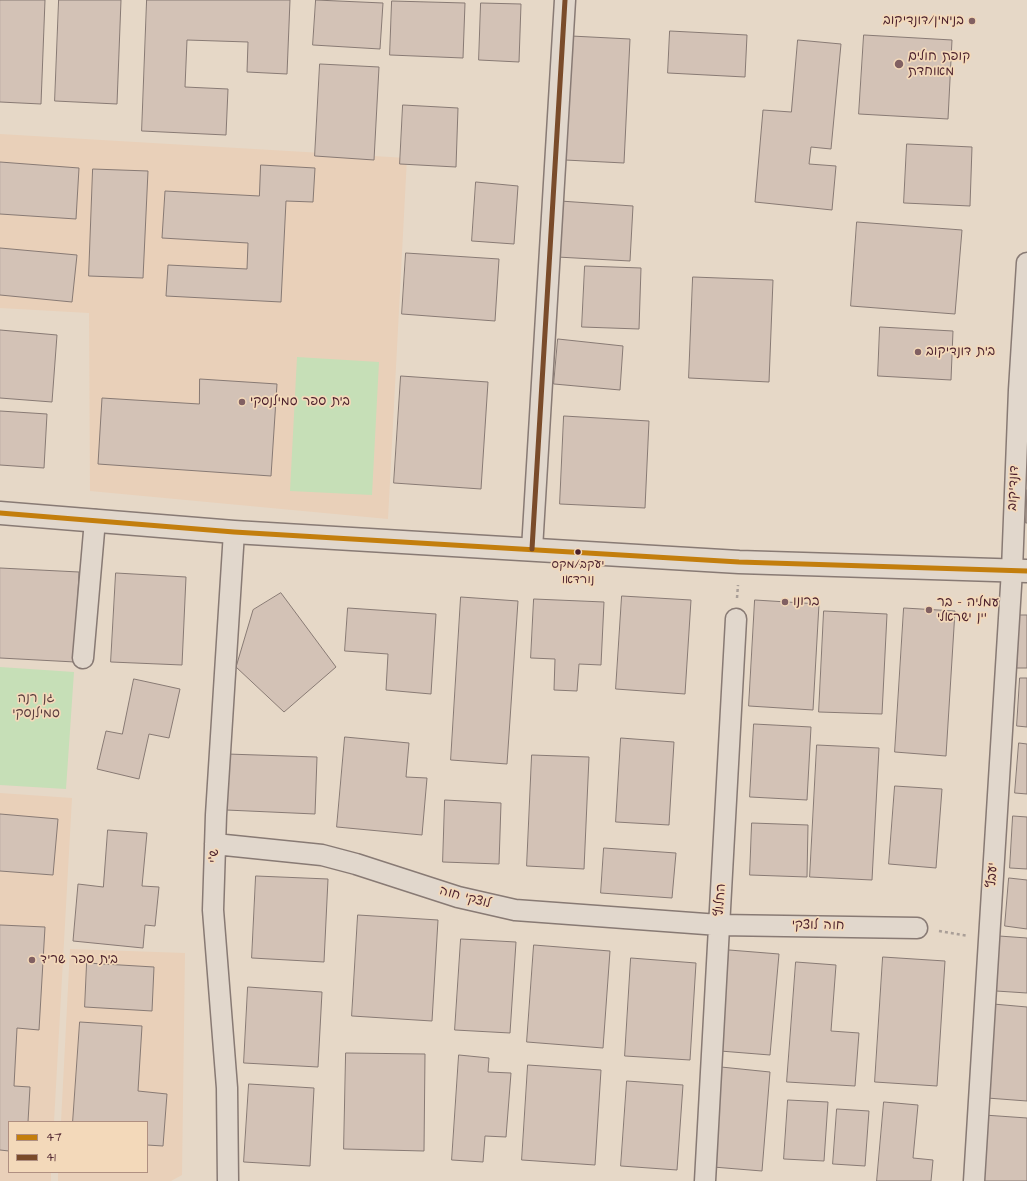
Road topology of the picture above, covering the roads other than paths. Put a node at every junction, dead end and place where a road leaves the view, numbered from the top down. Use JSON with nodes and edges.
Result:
{"nodes":[{"id":1,"x":565,"y":0,"type":"edge"},
{"id":2,"x":1027,"y":263,"type":"edge"},
{"id":3,"x":0,"y":513,"type":"edge"},
{"id":4,"x":95,"y":520,"type":"junction"},
{"id":5,"x":234,"y":532,"type":"junction"},
{"id":6,"x":532,"y":549,"type":"junction"},
{"id":7,"x":1019,"y":570,"type":"edge"},
{"id":8,"x":736,"y":619,"type":"road end"},
{"id":9,"x":84,"y":658,"type":"dead end"},
{"id":10,"x":215,"y":844,"type":"junction"},
{"id":11,"x":719,"y":925,"type":"junction"},
{"id":12,"x":917,"y":928,"type":"road end"},
{"id":13,"x":228,"y":1181,"type":"edge"},
{"id":14,"x":705,"y":1181,"type":"edge"},
{"id":15,"x":974,"y":1181,"type":"edge"}],
"edges":[{"from":1,"to":6,"type":"street"},
{"from":2,"to":7,"type":"street","name":"דונדיקוב"},
{"from":3,"to":4,"type":"street"},
{"from":4,"to":5,"type":"street"},
{"from":4,"to":9,"type":"street"},
{"from":5,"to":6,"type":"street"},
{"from":5,"to":10,"type":"street","name":"ש\"י"},
{"from":6,"to":7,"type":"street"},
{"from":7,"to":15,"type":"street","name":"יעבץ"},
{"from":8,"to":11,"type":"street","name":"החלוץ"},
{"from":10,"to":11,"type":"street","name":"לוצקי חוה"},
{"from":10,"to":13,"type":"street","name":"ש\"י"},
{"from":11,"to":12,"type":"street","name":"חוה לוצקי"},
{"from":11,"to":14,"type":"street","name":"החלוץ"}]}
